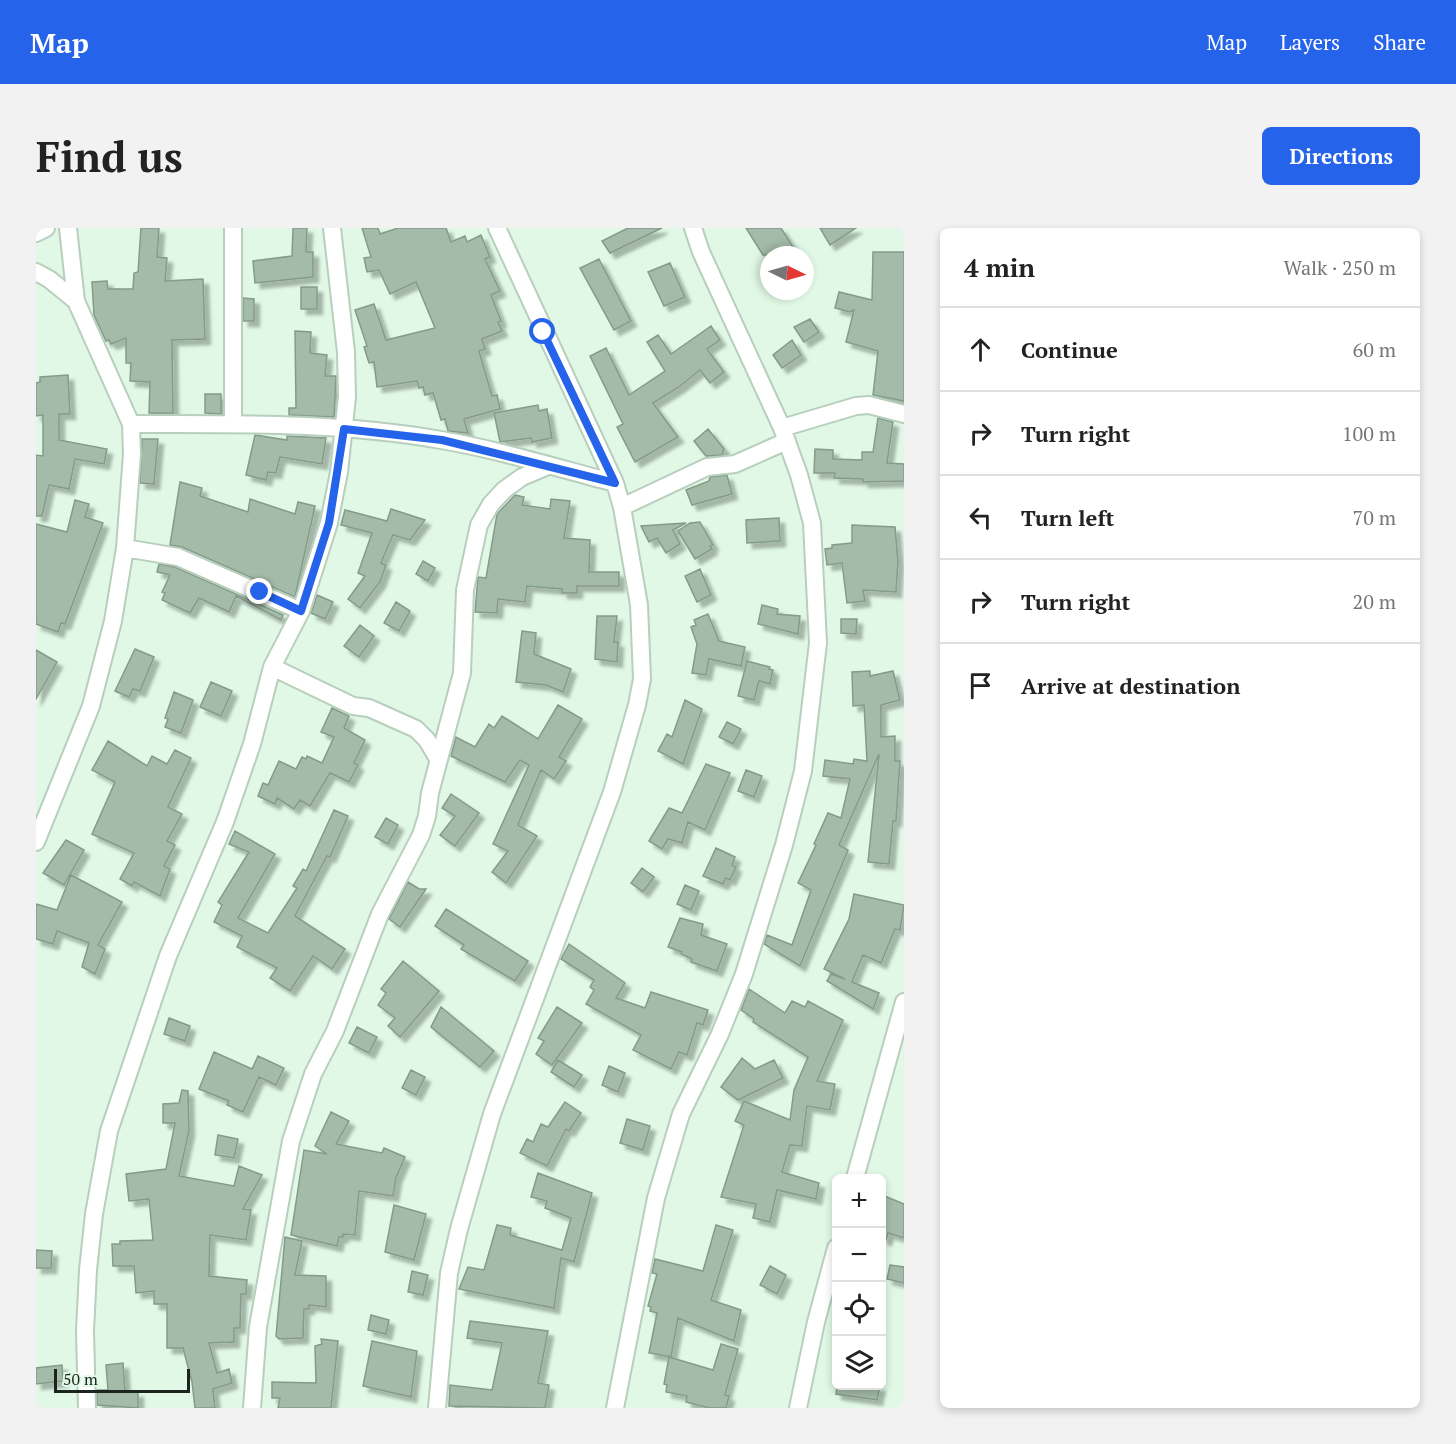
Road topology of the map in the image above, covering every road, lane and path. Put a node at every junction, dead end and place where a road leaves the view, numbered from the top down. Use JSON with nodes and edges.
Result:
{"nodes":[{"id":1,"x":46,"y":228,"type":"edge"},
{"id":2,"x":68,"y":228,"type":"edge"},
{"id":3,"x":233,"y":228,"type":"edge"},
{"id":4,"x":332,"y":228,"type":"edge"},
{"id":5,"x":497,"y":228,"type":"edge"},
{"id":6,"x":693,"y":228,"type":"edge"},
{"id":7,"x":36,"y":233,"type":"edge"},
{"id":8,"x":36,"y":272,"type":"edge"},
{"id":9,"x":76,"y":301,"type":"junction"},
{"id":10,"x":904,"y":414,"type":"edge"},
{"id":11,"x":131,"y":424,"type":"junction"},
{"id":12,"x":233,"y":424,"type":"junction"},
{"id":13,"x":344,"y":429,"type":"junction"},
{"id":14,"x":784,"y":435,"type":"junction"},
{"id":15,"x":548,"y":466,"type":"junction"},
{"id":16,"x":615,"y":483,"type":"junction"},
{"id":17,"x":622,"y":507,"type":"junction"},
{"id":18,"x":125,"y":548,"type":"junction"},
{"id":19,"x":301,"y":611,"type":"junction"},
{"id":20,"x":272,"y":667,"type":"junction"},
{"id":21,"x":438,"y":759,"type":"junction"},
{"id":22,"x":36,"y":842,"type":"edge"},
{"id":23,"x":904,"y":1002,"type":"edge"},
{"id":24,"x":856,"y":1174,"type":"edge"},
{"id":25,"x":832,"y":1266,"type":"edge"},
{"id":26,"x":87,"y":1408,"type":"edge"},
{"id":27,"x":252,"y":1408,"type":"edge"},
{"id":28,"x":437,"y":1408,"type":"edge"},
{"id":29,"x":615,"y":1408,"type":"edge"},
{"id":30,"x":798,"y":1408,"type":"edge"}],
"edges":[{"from":1,"to":7,"type":"street"},
{"from":2,"to":9,"type":"street"},
{"from":3,"to":12,"type":"street"},
{"from":4,"to":13,"type":"street"},
{"from":5,"to":16,"type":"street"},
{"from":6,"to":14,"type":"street"},
{"from":8,"to":9,"type":"street"},
{"from":9,"to":11,"type":"street"},
{"from":10,"to":14,"type":"street"},
{"from":11,"to":12,"type":"street"},
{"from":11,"to":18,"type":"street"},
{"from":12,"to":13,"type":"street"},
{"from":13,"to":15,"type":"street"},
{"from":13,"to":19,"type":"street"},
{"from":14,"to":17,"type":"street"},
{"from":14,"to":29,"type":"street"},
{"from":15,"to":16,"type":"street"},
{"from":15,"to":21,"type":"street"},
{"from":16,"to":17,"type":"street"},
{"from":17,"to":28,"type":"street"},
{"from":18,"to":19,"type":"street"},
{"from":18,"to":22,"type":"street"},
{"from":19,"to":20,"type":"street"},
{"from":20,"to":21,"type":"street"},
{"from":20,"to":26,"type":"street"},
{"from":21,"to":27,"type":"street"},
{"from":23,"to":24,"type":"street"},
{"from":25,"to":30,"type":"street"}]}
